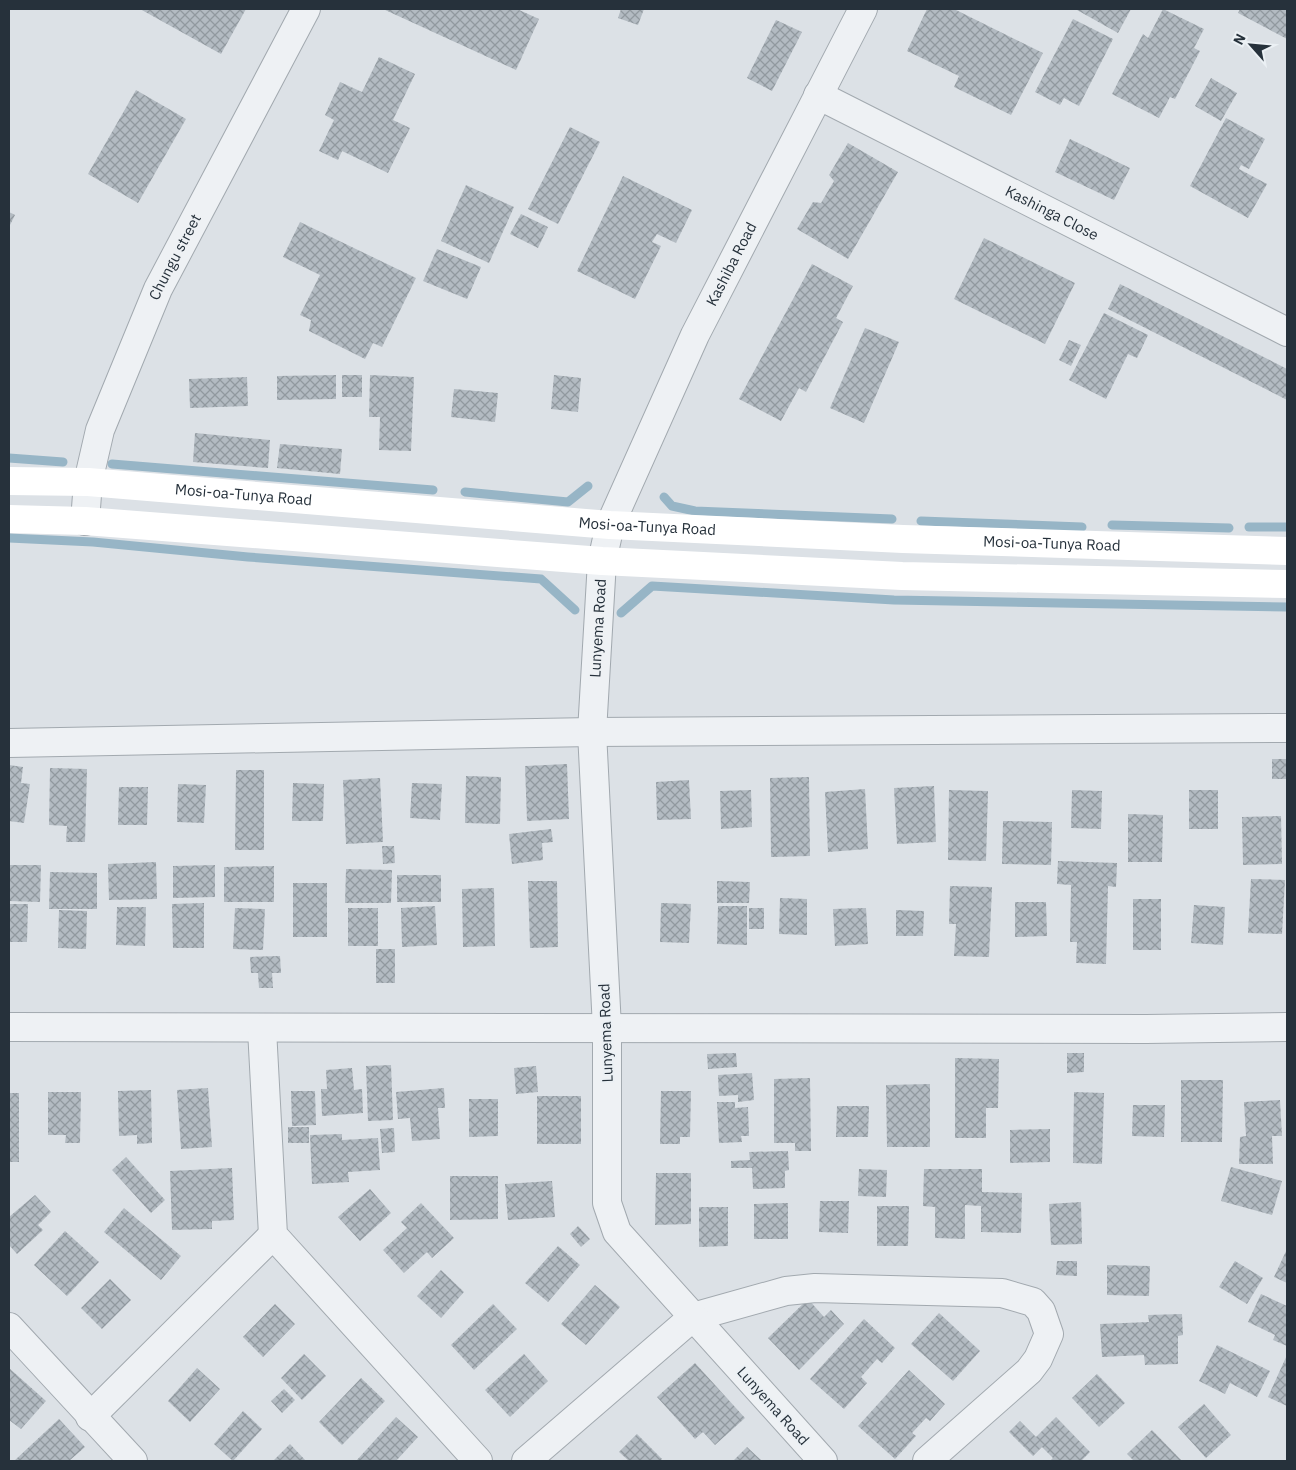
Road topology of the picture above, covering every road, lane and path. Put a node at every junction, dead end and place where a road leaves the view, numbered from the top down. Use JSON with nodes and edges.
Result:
{"nodes":[{"id":1,"x":306,"y":9,"type":"edge"},
{"id":2,"x":863,"y":9,"type":"edge"},
{"id":3,"x":818,"y":95,"type":"junction"},
{"id":4,"x":1287,"y":332,"type":"edge"},
{"id":5,"x":9,"y":481,"type":"edge"},
{"id":6,"x":88,"y":482,"type":"junction"},
{"id":7,"x":9,"y":519,"type":"edge"},
{"id":8,"x":85,"y":521,"type":"junction"},
{"id":9,"x":610,"y":525,"type":"junction"},
{"id":10,"x":1287,"y":551,"type":"edge"},
{"id":11,"x":602,"y":561,"type":"junction"},
{"id":12,"x":1287,"y":584,"type":"edge"},
{"id":13,"x":1287,"y":728,"type":"edge"},
{"id":14,"x":592,"y":732,"type":"junction"},
{"id":15,"x":9,"y":743,"type":"edge"},
{"id":16,"x":9,"y":1027,"type":"edge"},
{"id":17,"x":1287,"y":1027,"type":"edge"},
{"id":18,"x":607,"y":1028,"type":"junction"},
{"id":19,"x":262,"y":1029,"type":"junction"},
{"id":20,"x":273,"y":1235,"type":"junction"},
{"id":21,"x":693,"y":1317,"type":"junction"},
{"id":22,"x":9,"y":1326,"type":"edge"},
{"id":23,"x":90,"y":1417,"type":"junction"},
{"id":24,"x":132,"y":1461,"type":"edge"},
{"id":25,"x":478,"y":1461,"type":"edge"},
{"id":26,"x":526,"y":1461,"type":"edge"},
{"id":27,"x":823,"y":1461,"type":"edge"},
{"id":28,"x":927,"y":1461,"type":"edge"}],
"edges":[{"from":1,"to":6,"type":"street","name":"Chungu street"},
{"from":2,"to":3,"type":"street","name":"Kashiba Road"},
{"from":3,"to":4,"type":"street","name":"Kashinga Close"},
{"from":3,"to":9,"type":"street","name":"Kashiba Road"},
{"from":5,"to":6,"type":"main road","name":"Mosi-oa-Tunya Road"},
{"from":6,"to":8,"type":"street","name":"Chungu street"},
{"from":6,"to":9,"type":"main road","name":"Mosi-oa-Tunya Road"},
{"from":7,"to":8,"type":"main road"},
{"from":8,"to":11,"type":"main road"},
{"from":9,"to":10,"type":"main road","name":"Mosi-oa-Tunya Road"},
{"from":9,"to":11,"type":"street","name":"Lunyema Road"},
{"from":11,"to":12,"type":"main road"},
{"from":11,"to":14,"type":"street","name":"Lunyema Road"},
{"from":13,"to":14,"type":"street"},
{"from":14,"to":15,"type":"street"},
{"from":14,"to":18,"type":"street","name":"Lunyema Road"},
{"from":16,"to":19,"type":"street"},
{"from":17,"to":18,"type":"street"},
{"from":18,"to":19,"type":"street"},
{"from":18,"to":21,"type":"street","name":"Lunyema Road"},
{"from":19,"to":20,"type":"street"},
{"from":20,"to":23,"type":"street"},
{"from":20,"to":25,"type":"street"},
{"from":21,"to":26,"type":"street"},
{"from":21,"to":27,"type":"street","name":"Lunyema Road"},
{"from":21,"to":28,"type":"street"},
{"from":22,"to":23,"type":"street"},
{"from":23,"to":24,"type":"street"}]}
